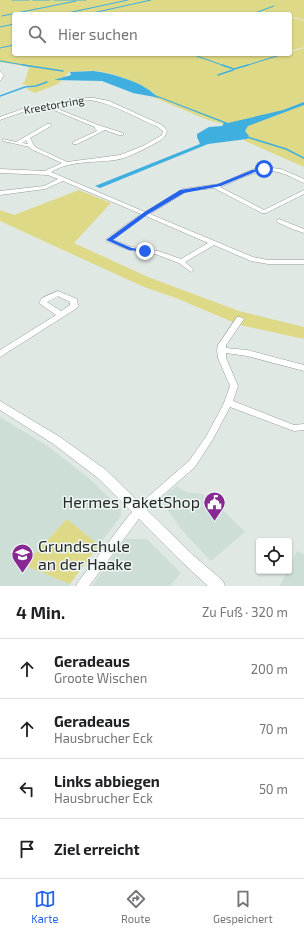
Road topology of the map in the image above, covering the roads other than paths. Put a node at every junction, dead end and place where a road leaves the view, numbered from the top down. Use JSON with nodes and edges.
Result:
{"nodes":[{"id":1,"x":0,"y":72,"type":"edge"},
{"id":2,"x":0,"y":78,"type":"edge"},
{"id":3,"x":50,"y":107,"type":"junction"},
{"id":4,"x":0,"y":119,"type":"edge"},
{"id":5,"x":49,"y":125,"type":"dead end"},
{"id":6,"x":103,"y":130,"type":"junction"},
{"id":7,"x":121,"y":134,"type":"dead end"},
{"id":8,"x":27,"y":138,"type":"junction"},
{"id":9,"x":5,"y":140,"type":"dead end"},
{"id":10,"x":18,"y":143,"type":"junction"},
{"id":11,"x":75,"y":144,"type":"dead end"},
{"id":12,"x":30,"y":146,"type":"junction"},
{"id":13,"x":66,"y":163,"type":"junction"},
{"id":14,"x":0,"y":171,"type":"edge"},
{"id":15,"x":46,"y":173,"type":"junction"},
{"id":16,"x":62,"y":179,"type":"junction"},
{"id":17,"x":304,"y":181,"type":"edge"},
{"id":18,"x":215,"y":186,"type":"junction"},
{"id":19,"x":304,"y":192,"type":"edge"},
{"id":20,"x":0,"y":193,"type":"edge"},
{"id":21,"x":145,"y":214,"type":"junction"},
{"id":22,"x":279,"y":221,"type":"dead end"},
{"id":23,"x":304,"y":231,"type":"edge"},
{"id":24,"x":213,"y":243,"type":"junction"},
{"id":25,"x":181,"y":262,"type":"junction"},
{"id":26,"x":304,"y":262,"type":"edge"},
{"id":27,"x":190,"y":270,"type":"dead end"},
{"id":28,"x":60,"y":314,"type":"dead end"},
{"id":29,"x":240,"y":319,"type":"dead end"},
{"id":30,"x":221,"y":350,"type":"junction"},
{"id":31,"x":0,"y":354,"type":"edge"},
{"id":32,"x":304,"y":368,"type":"edge"},
{"id":33,"x":228,"y":403,"type":"junction"},
{"id":34,"x":0,"y":405,"type":"edge"},
{"id":35,"x":304,"y":427,"type":"edge"},
{"id":36,"x":140,"y":510,"type":"junction"},
{"id":37,"x":82,"y":586,"type":"edge"},
{"id":38,"x":218,"y":586,"type":"edge"}],
"edges":[{"from":1,"to":2,"type":"street"},
{"from":3,"to":4,"type":"street","name":"Kreetortring"},
{"from":3,"to":6,"type":"street"},
{"from":3,"to":13,"type":"street","name":"Kreetortring"},
{"from":5,"to":8,"type":"street"},
{"from":6,"to":7,"type":"street"},
{"from":6,"to":11,"type":"street"},
{"from":8,"to":10,"type":"street"},
{"from":8,"to":12,"type":"street"},
{"from":9,"to":10,"type":"street"},
{"from":10,"to":12,"type":"street"},
{"from":12,"to":13,"type":"street"},
{"from":13,"to":15,"type":"street","name":"Kreetortring"},
{"from":14,"to":15,"type":"street"},
{"from":15,"to":16,"type":"street"},
{"from":16,"to":20,"type":"street"},
{"from":16,"to":21,"type":"street"},
{"from":17,"to":18,"type":"street"},
{"from":18,"to":19,"type":"street"},
{"from":18,"to":21,"type":"street"},
{"from":21,"to":24,"type":"street"},
{"from":21,"to":25,"type":"street"},
{"from":22,"to":23,"type":"street"},
{"from":24,"to":25,"type":"street"},
{"from":24,"to":26,"type":"street"},
{"from":25,"to":27,"type":"street"},
{"from":28,"to":31,"type":"street"},
{"from":29,"to":30,"type":"street"},
{"from":30,"to":32,"type":"street"},
{"from":30,"to":33,"type":"street"},
{"from":33,"to":35,"type":"street"},
{"from":33,"to":36,"type":"street"},
{"from":34,"to":36,"type":"street"},
{"from":36,"to":37,"type":"street"},
{"from":36,"to":38,"type":"street"}]}
